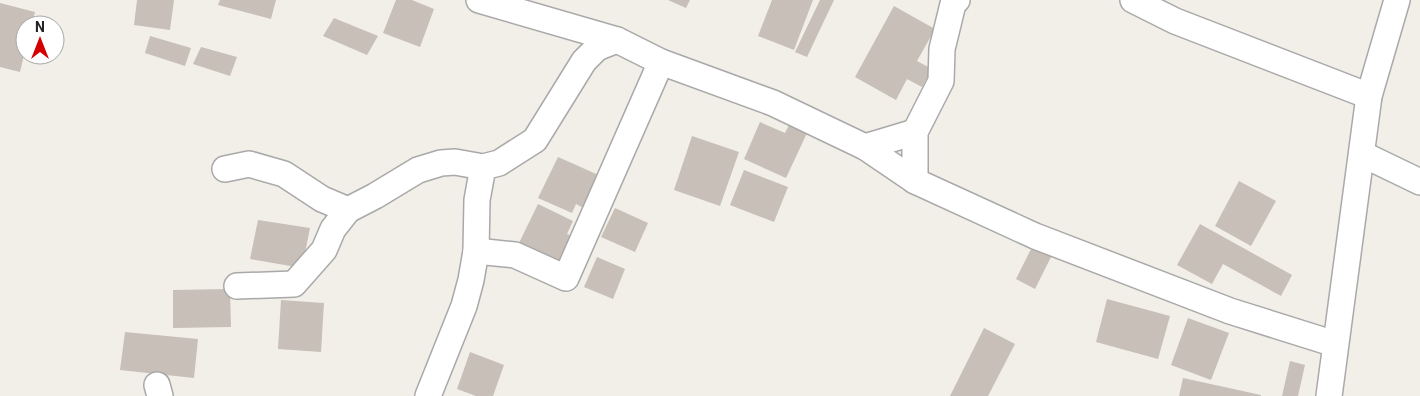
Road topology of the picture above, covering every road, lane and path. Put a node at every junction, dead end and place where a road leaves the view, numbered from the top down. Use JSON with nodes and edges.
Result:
{"nodes":[{"id":1,"x":479,"y":0,"type":"edge"},
{"id":2,"x":957,"y":0,"type":"edge"},
{"id":3,"x":1133,"y":0,"type":"edge"},
{"id":4,"x":1397,"y":0,"type":"edge"},
{"id":5,"x":617,"y":40,"type":"junction"},
{"id":6,"x":661,"y":62,"type":"junction"},
{"id":7,"x":1369,"y":96,"type":"junction"},
{"id":8,"x":915,"y":132,"type":"junction"},
{"id":9,"x":865,"y":147,"type":"junction"},
{"id":10,"x":1362,"y":154,"type":"junction"},
{"id":11,"x":483,"y":167,"type":"junction"},
{"id":12,"x":226,"y":170,"type":"dead end"},
{"id":13,"x":916,"y":181,"type":"junction"},
{"id":14,"x":1420,"y":182,"type":"edge"},
{"id":15,"x":348,"y":210,"type":"junction"},
{"id":16,"x":476,"y":251,"type":"junction"},
{"id":17,"x":237,"y":286,"type":"dead end"},
{"id":18,"x":1335,"y":344,"type":"junction"},
{"id":19,"x":428,"y":396,"type":"edge"},
{"id":20,"x":1330,"y":396,"type":"edge"}],
"edges":[{"from":1,"to":5,"type":"street"},
{"from":2,"to":8,"type":"street"},
{"from":3,"to":7,"type":"street"},
{"from":4,"to":7,"type":"street"},
{"from":5,"to":6,"type":"street"},
{"from":5,"to":11,"type":"street"},
{"from":6,"to":9,"type":"street"},
{"from":6,"to":16,"type":"street"},
{"from":7,"to":10,"type":"street"},
{"from":8,"to":9,"type":"street"},
{"from":8,"to":13,"type":"street"},
{"from":9,"to":13,"type":"street"},
{"from":10,"to":14,"type":"street"},
{"from":10,"to":18,"type":"street"},
{"from":11,"to":15,"type":"street"},
{"from":11,"to":16,"type":"street"},
{"from":12,"to":15,"type":"street"},
{"from":13,"to":18,"type":"street"},
{"from":15,"to":17,"type":"street"},
{"from":16,"to":19,"type":"street"},
{"from":18,"to":20,"type":"street"}]}
